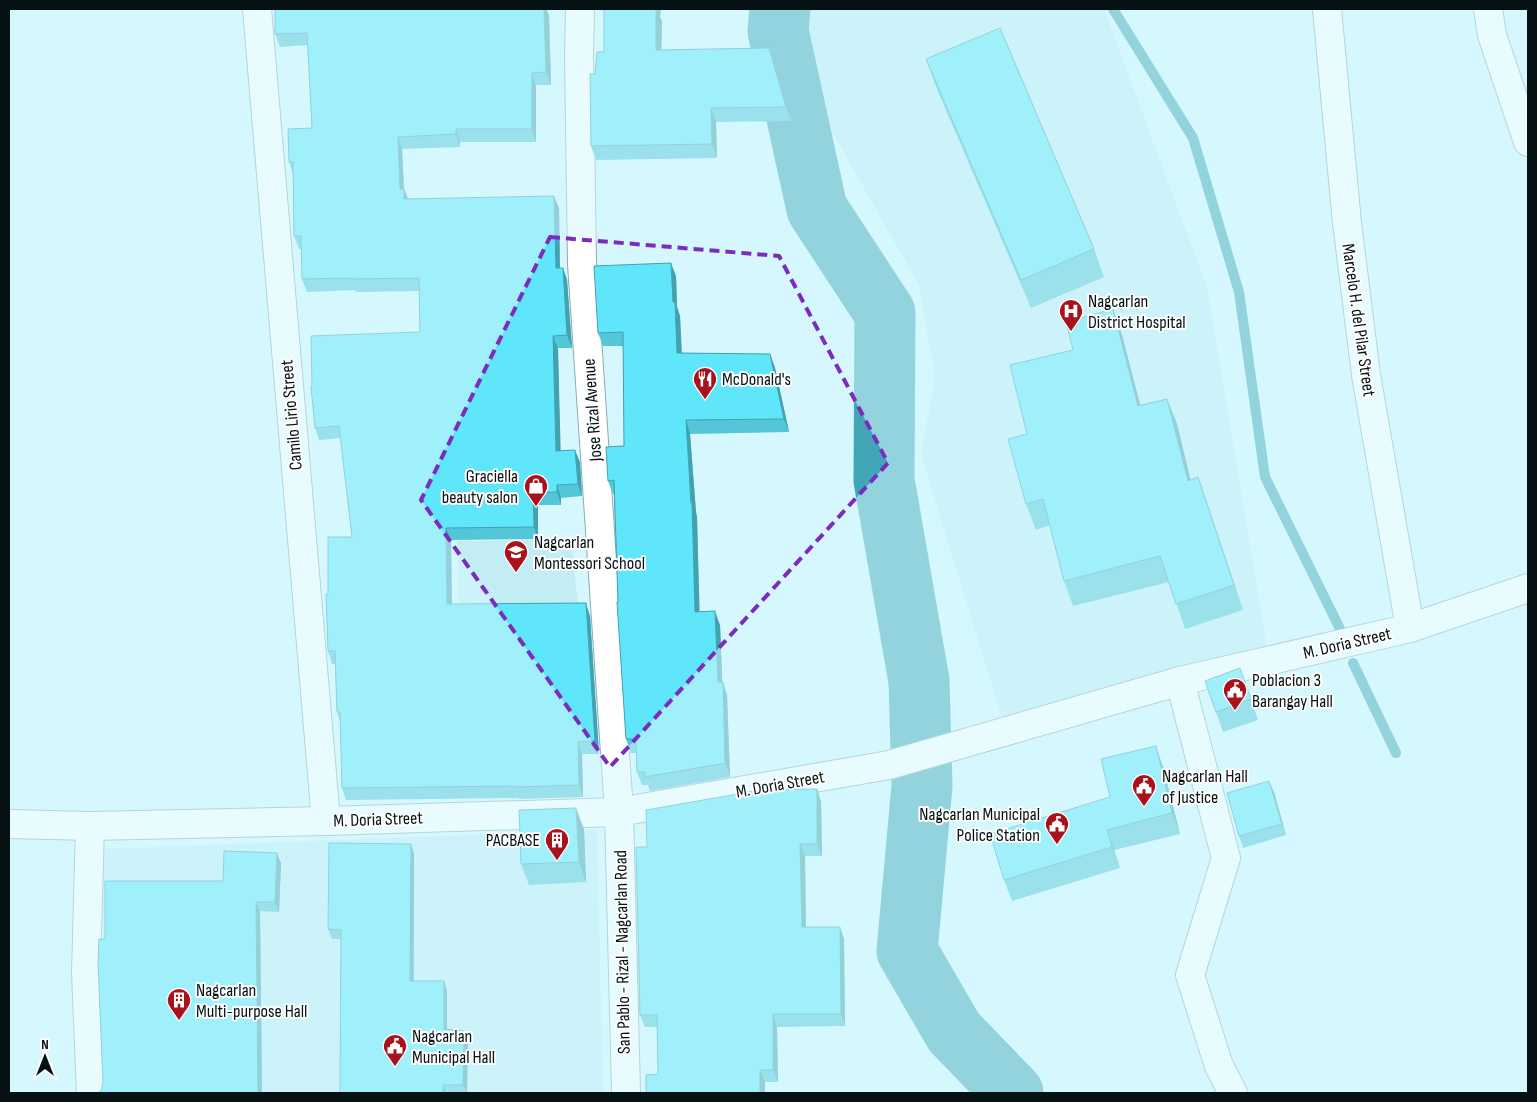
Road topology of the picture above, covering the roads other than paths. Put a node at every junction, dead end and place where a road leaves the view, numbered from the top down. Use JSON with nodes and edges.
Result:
{"nodes":[{"id":1,"x":257,"y":9,"type":"edge"},
{"id":2,"x":580,"y":9,"type":"edge"},
{"id":3,"x":1327,"y":9,"type":"edge"},
{"id":4,"x":1488,"y":9,"type":"edge"},
{"id":5,"x":1528,"y":142,"type":"edge"},
{"id":6,"x":1528,"y":588,"type":"edge"},
{"id":7,"x":1410,"y":628,"type":"junction"},
{"id":8,"x":1180,"y":681,"type":"junction"},
{"id":9,"x":619,"y":812,"type":"junction"},
{"id":10,"x":326,"y":821,"type":"junction"},
{"id":11,"x":9,"y":824,"type":"edge"},
{"id":12,"x":90,"y":826,"type":"junction"},
{"id":13,"x":91,"y":1093,"type":"edge"},
{"id":14,"x":626,"y":1093,"type":"edge"},
{"id":15,"x":1232,"y":1093,"type":"edge"}],
"edges":[{"from":1,"to":10,"type":"street","name":"Camilo Lirio Street"},
{"from":2,"to":9,"type":"street","name":"Jose Rizal Avenue"},
{"from":3,"to":7,"type":"street","name":"Marcelo H. del Pilar Street"},
{"from":4,"to":5,"type":"street"},
{"from":6,"to":7,"type":"street","name":"M. Doria Street"},
{"from":7,"to":8,"type":"street","name":"M. Doria Street"},
{"from":8,"to":9,"type":"street","name":"M. Doria Street"},
{"from":8,"to":15,"type":"street"},
{"from":9,"to":10,"type":"street","name":"M. Doria Street"},
{"from":9,"to":14,"type":"street","name":"San Pablo - Rizal - Nagcarlan Road"},
{"from":10,"to":12,"type":"street","name":"M. Doria Street"},
{"from":11,"to":12,"type":"street","name":"M. Doria Street"},
{"from":12,"to":13,"type":"street"}]}
